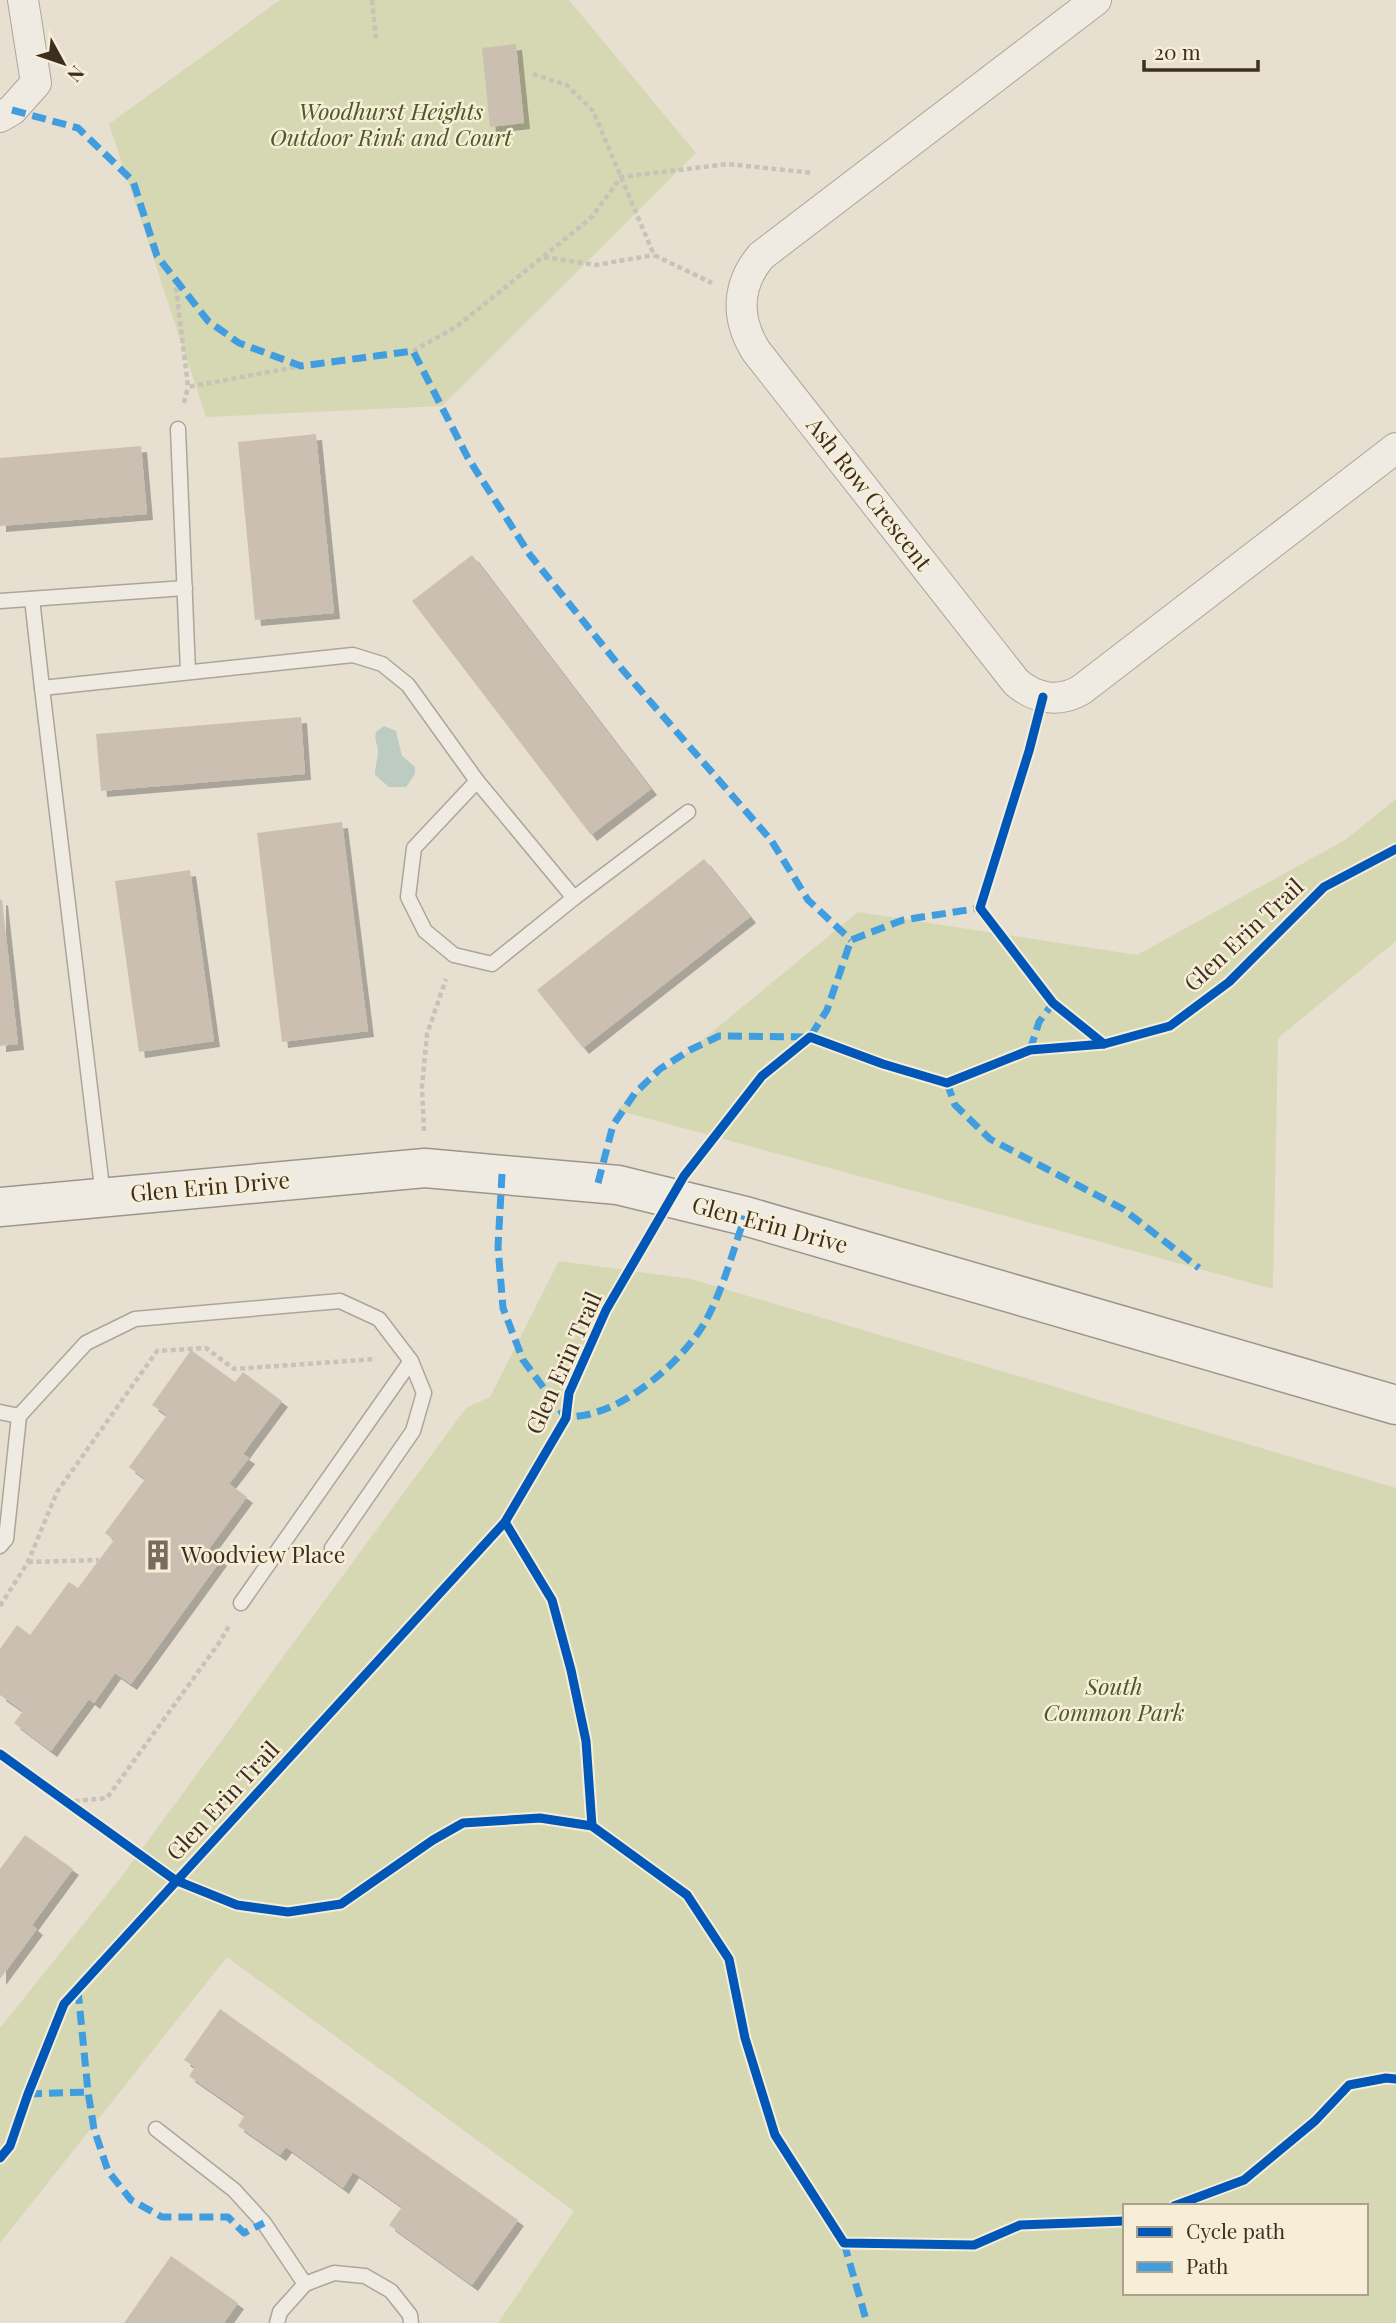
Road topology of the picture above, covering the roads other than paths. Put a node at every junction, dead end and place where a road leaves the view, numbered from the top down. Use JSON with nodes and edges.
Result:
{"nodes":[{"id":1,"x":23,"y":0,"type":"edge"},
{"id":2,"x":1096,"y":0,"type":"edge"},
{"id":3,"x":0,"y":117,"type":"edge"},
{"id":4,"x":178,"y":429,"type":"dead end"},
{"id":5,"x":1396,"y":448,"type":"edge"},
{"id":6,"x":184,"y":589,"type":"junction"},
{"id":7,"x":32,"y":599,"type":"junction"},
{"id":8,"x":0,"y":601,"type":"edge"},
{"id":9,"x":188,"y":672,"type":"junction"},
{"id":10,"x":42,"y":688,"type":"junction"},
{"id":11,"x":477,"y":781,"type":"junction"},
{"id":12,"x":688,"y":812,"type":"dead end"},
{"id":13,"x":574,"y":898,"type":"junction"},
{"id":14,"x":103,"y":1197,"type":"junction"},
{"id":15,"x":0,"y":1208,"type":"edge"},
{"id":16,"x":411,"y":1361,"type":"junction"},
{"id":17,"x":1396,"y":1405,"type":"edge"},
{"id":18,"x":0,"y":1412,"type":"edge"},
{"id":19,"x":19,"y":1416,"type":"junction"},
{"id":20,"x":0,"y":1546,"type":"edge"},
{"id":21,"x":332,"y":1548,"type":"dead end"},
{"id":22,"x":241,"y":1603,"type":"road end"},
{"id":23,"x":156,"y":2129,"type":"dead end"},
{"id":24,"x":305,"y":2284,"type":"junction"},
{"id":25,"x":277,"y":2323,"type":"edge"},
{"id":26,"x":411,"y":2323,"type":"edge"}],
"edges":[{"from":1,"to":3,"type":"street"},
{"from":2,"to":5,"type":"street","name":"Ash Row Crescent"},
{"from":4,"to":6,"type":"lane"},
{"from":6,"to":7,"type":"lane"},
{"from":6,"to":9,"type":"lane"},
{"from":7,"to":8,"type":"lane"},
{"from":7,"to":10,"type":"lane"},
{"from":9,"to":10,"type":"lane"},
{"from":9,"to":11,"type":"lane"},
{"from":10,"to":14,"type":"lane"},
{"from":11,"to":13,"type":"lane"},
{"from":11,"to":13,"type":"lane"},
{"from":12,"to":13,"type":"lane"},
{"from":14,"to":15,"type":"street","name":"Glen Erin Drive"},
{"from":14,"to":17,"type":"street","name":"Glen Erin Drive"},
{"from":16,"to":19,"type":"lane"},
{"from":16,"to":21,"type":"lane"},
{"from":16,"to":22,"type":"lane"},
{"from":18,"to":19,"type":"lane"},
{"from":19,"to":20,"type":"lane"},
{"from":23,"to":24,"type":"lane"},
{"from":24,"to":25,"type":"lane"},
{"from":24,"to":26,"type":"lane"}]}
